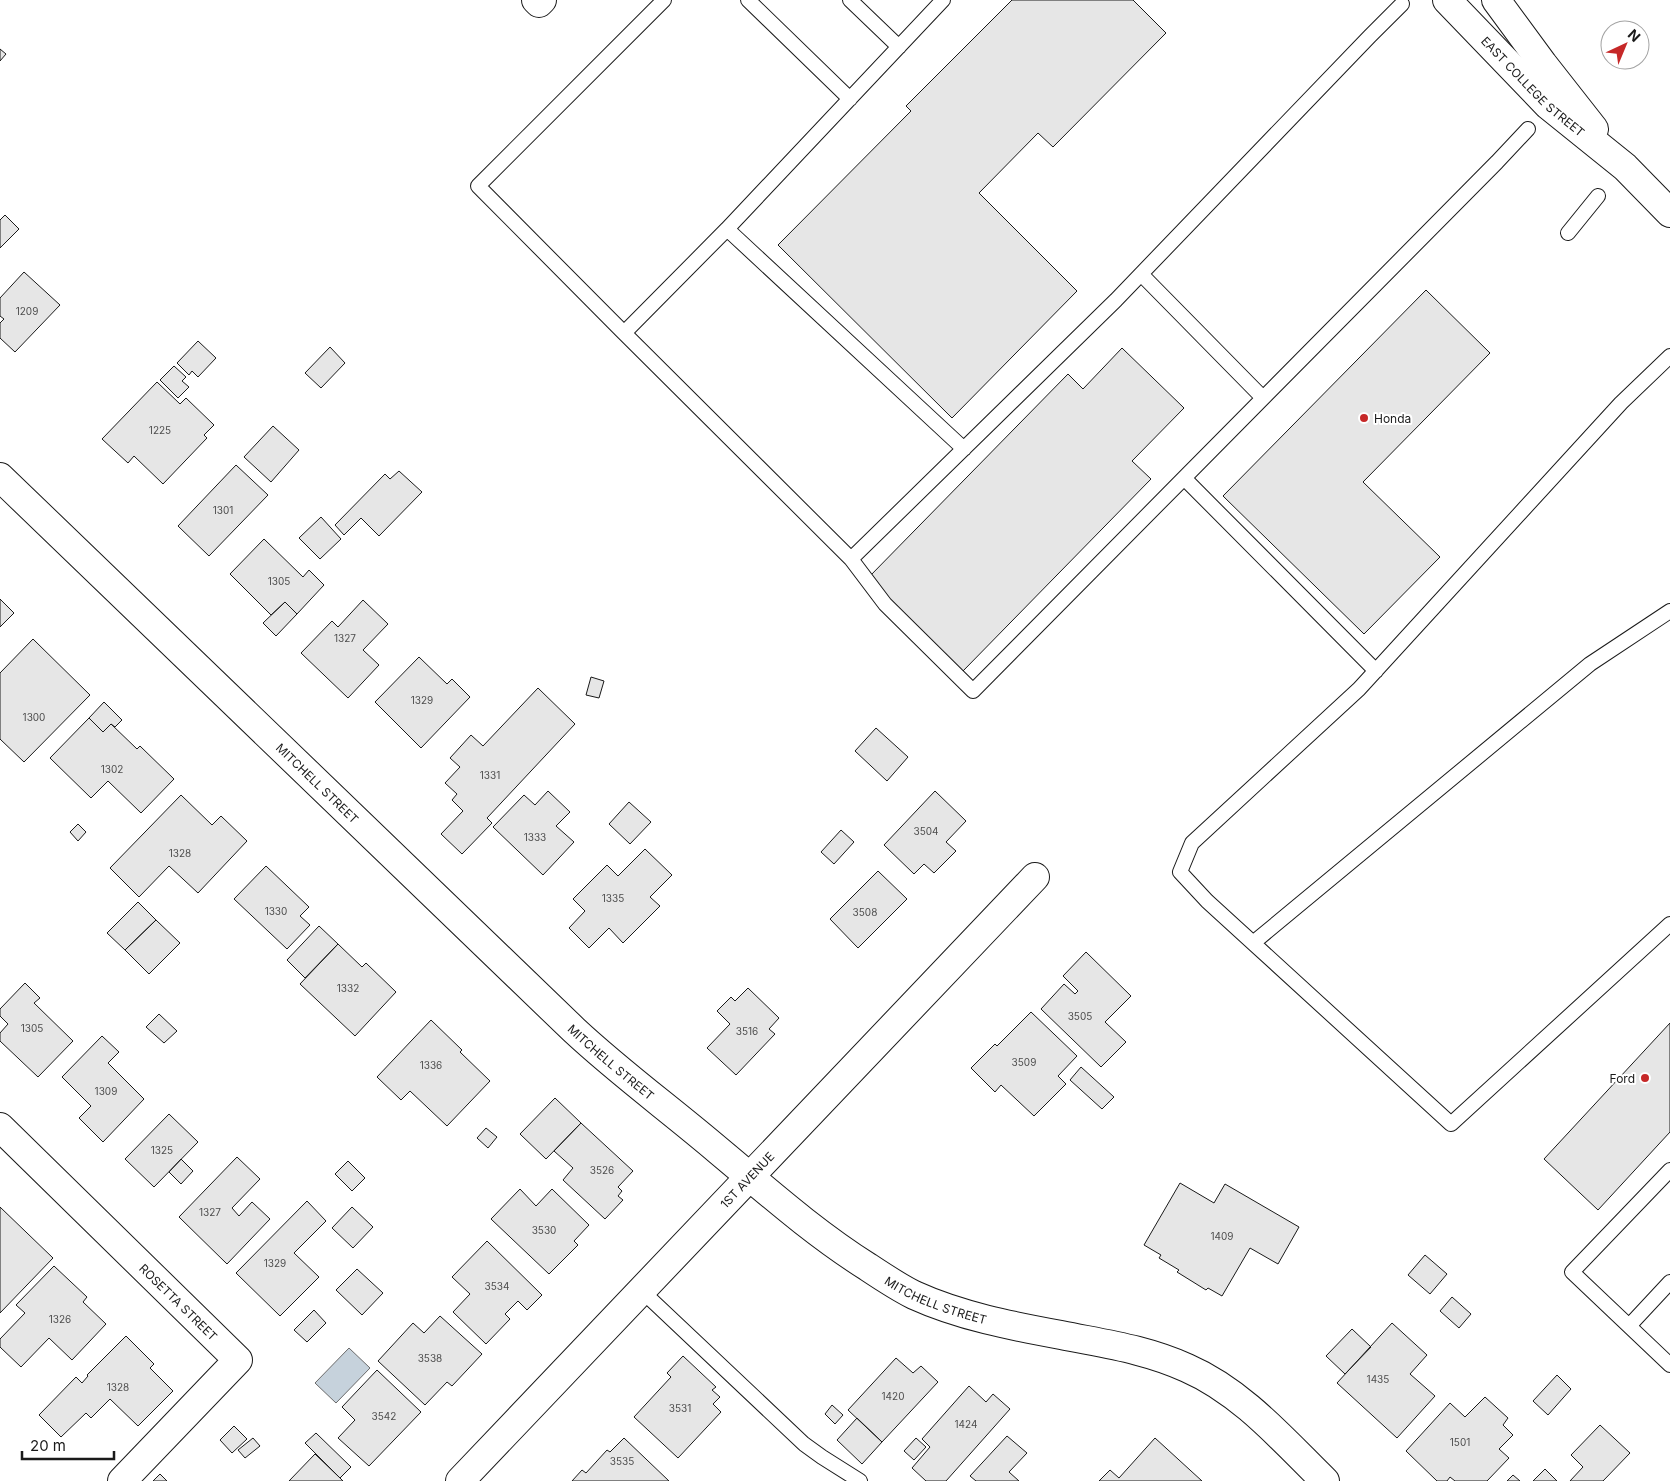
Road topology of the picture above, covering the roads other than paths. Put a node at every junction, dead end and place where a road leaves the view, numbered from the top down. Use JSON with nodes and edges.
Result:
{"nodes":[{"id":1,"x":664,"y":0,"type":"edge"},
{"id":2,"x":748,"y":0,"type":"edge"},
{"id":3,"x":850,"y":0,"type":"edge"},
{"id":4,"x":944,"y":0,"type":"edge"},
{"id":5,"x":1447,"y":0,"type":"edge"},
{"id":6,"x":1496,"y":0,"type":"edge"},
{"id":7,"x":1402,"y":4,"type":"dead end"},
{"id":8,"x":899,"y":47,"type":"junction"},
{"id":9,"x":850,"y":99,"type":"junction"},
{"id":10,"x":1528,"y":129,"type":"dead end"},
{"id":11,"x":1625,"y":167,"type":"junction"},
{"id":12,"x":1598,"y":196,"type":"dead end"},
{"id":13,"x":1670,"y":213,"type":"edge"},
{"id":14,"x":727,"y":229,"type":"junction"},
{"id":15,"x":1568,"y":233,"type":"dead end"},
{"id":16,"x":1141,"y":274,"type":"junction"},
{"id":17,"x":624,"y":333,"type":"junction"},
{"id":18,"x":1670,"y":356,"type":"edge"},
{"id":19,"x":1263,"y":398,"type":"junction"},
{"id":20,"x":964,"y":449,"type":"junction"},
{"id":21,"x":0,"y":477,"type":"edge"},
{"id":22,"x":1184,"y":478,"type":"junction"},
{"id":23,"x":851,"y":559,"type":"junction"},
{"id":24,"x":1670,"y":611,"type":"edge"},
{"id":25,"x":1376,"y":670,"type":"junction"},
{"id":26,"x":1035,"y":877,"type":"dead end"},
{"id":27,"x":1670,"y":924,"type":"edge"},
{"id":28,"x":1252,"y":943,"type":"junction"},
{"id":29,"x":0,"y":1126,"type":"edge"},
{"id":30,"x":1670,"y":1170,"type":"edge"},
{"id":31,"x":749,"y":1177,"type":"junction"},
{"id":32,"x":1670,"y":1282,"type":"edge"},
{"id":33,"x":642,"y":1291,"type":"junction"},
{"id":34,"x":1629,"y":1326,"type":"junction"},
{"id":35,"x":1670,"y":1365,"type":"edge"},
{"id":36,"x":122,"y":1481,"type":"edge"},
{"id":37,"x":460,"y":1481,"type":"edge"},
{"id":38,"x":860,"y":1481,"type":"edge"},
{"id":39,"x":1325,"y":1481,"type":"edge"}],
"edges":[{"from":1,"to":17,"type":"lane"},
{"from":2,"to":9,"type":"lane"},
{"from":3,"to":8,"type":"lane"},
{"from":4,"to":8,"type":"lane"},
{"from":5,"to":11,"type":"street","name":"EAST COLLEGE STREET"},
{"from":6,"to":11,"type":"street","name":"EAST COLLEGE STREET"},
{"from":7,"to":16,"type":"lane"},
{"from":8,"to":9,"type":"lane"},
{"from":9,"to":14,"type":"lane"},
{"from":10,"to":19,"type":"lane"},
{"from":11,"to":13,"type":"street","name":"EAST COLLEGE STREET"},
{"from":12,"to":15,"type":"lane"},
{"from":14,"to":17,"type":"lane"},
{"from":14,"to":20,"type":"lane"},
{"from":16,"to":19,"type":"lane"},
{"from":16,"to":20,"type":"lane"},
{"from":17,"to":23,"type":"lane"},
{"from":18,"to":25,"type":"lane"},
{"from":19,"to":22,"type":"lane"},
{"from":20,"to":23,"type":"lane"},
{"from":21,"to":31,"type":"street","name":"MITCHELL STREET"},
{"from":22,"to":23,"type":"lane"},
{"from":22,"to":25,"type":"lane"},
{"from":24,"to":28,"type":"lane"},
{"from":25,"to":28,"type":"lane"},
{"from":26,"to":31,"type":"street","name":"1ST AVENUE"},
{"from":27,"to":28,"type":"lane"},
{"from":29,"to":36,"type":"street","name":"ROSETTA STREET"},
{"from":30,"to":34,"type":"lane"},
{"from":31,"to":33,"type":"street","name":"1ST AVENUE"},
{"from":31,"to":39,"type":"street","name":"MITCHELL STREET"},
{"from":32,"to":34,"type":"lane"},
{"from":33,"to":37,"type":"street","name":"1ST AVENUE"},
{"from":33,"to":38,"type":"lane"},
{"from":34,"to":35,"type":"lane"}]}
